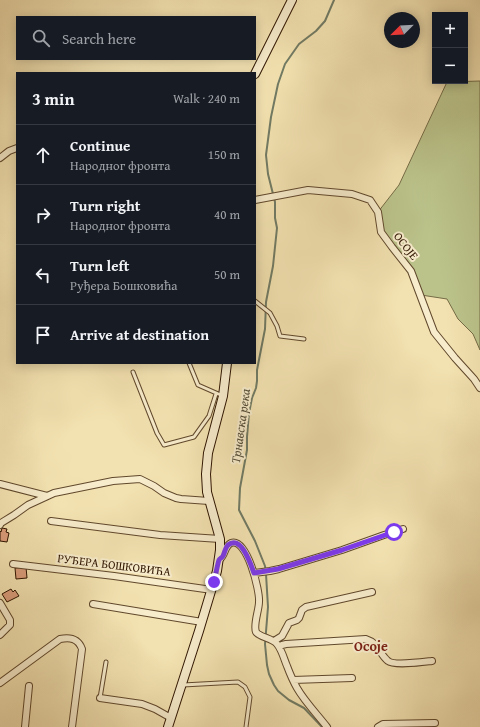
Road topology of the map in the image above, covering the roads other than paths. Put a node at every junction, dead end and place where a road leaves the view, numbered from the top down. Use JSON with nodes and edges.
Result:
{"nodes":[{"id":1,"x":292,"y":0,"type":"edge"},
{"id":2,"x":256,"y":72,"type":"edge"},
{"id":3,"x":16,"y":148,"type":"edge"},
{"id":4,"x":0,"y":158,"type":"edge"},
{"id":5,"x":256,"y":200,"type":"edge"},
{"id":6,"x":256,"y":302,"type":"edge"},
{"id":7,"x":304,"y":339,"type":"dead end"},
{"id":8,"x":189,"y":364,"type":"edge"},
{"id":9,"x":227,"y":364,"type":"edge"},
{"id":10,"x":133,"y":372,"type":"dead end"},
{"id":11,"x":479,"y":384,"type":"edge"},
{"id":12,"x":220,"y":395,"type":"junction"},
{"id":13,"x":0,"y":484,"type":"edge"},
{"id":14,"x":47,"y":496,"type":"junction"},
{"id":15,"x":209,"y":501,"type":"junction"},
{"id":16,"x":51,"y":521,"type":"dead end"},
{"id":17,"x":0,"y":524,"type":"edge"},
{"id":18,"x":403,"y":529,"type":"dead end"},
{"id":19,"x":220,"y":539,"type":"junction"},
{"id":20,"x":219,"y":560,"type":"junction"},
{"id":21,"x":14,"y":564,"type":"dead end"},
{"id":22,"x":254,"y":573,"type":"junction"},
{"id":23,"x":212,"y":590,"type":"junction"},
{"id":24,"x":372,"y":592,"type":"dead end"},
{"id":25,"x":0,"y":604,"type":"edge"},
{"id":26,"x":93,"y":604,"type":"dead end"},
{"id":27,"x":202,"y":622,"type":"junction"},
{"id":28,"x":0,"y":635,"type":"edge"},
{"id":29,"x":272,"y":640,"type":"junction"},
{"id":30,"x":280,"y":647,"type":"junction"},
{"id":31,"x":432,"y":661,"type":"dead end"},
{"id":32,"x":106,"y":662,"type":"dead end"},
{"id":33,"x":352,"y":678,"type":"dead end"},
{"id":34,"x":293,"y":680,"type":"junction"},
{"id":35,"x":0,"y":683,"type":"edge"},
{"id":36,"x":182,"y":685,"type":"junction"},
{"id":37,"x":29,"y":686,"type":"dead end"},
{"id":38,"x":100,"y":698,"type":"joint"},
{"id":39,"x":171,"y":718,"type":"junction"},
{"id":40,"x":435,"y":723,"type":"dead end"},
{"id":41,"x":25,"y":727,"type":"edge"},
{"id":42,"x":72,"y":727,"type":"edge"},
{"id":43,"x":168,"y":727,"type":"edge"},
{"id":44,"x":246,"y":727,"type":"edge"},
{"id":45,"x":327,"y":727,"type":"edge"},
{"id":46,"x":378,"y":727,"type":"edge"}],
"edges":[{"from":1,"to":2,"type":"main road"},
{"from":3,"to":4,"type":"street"},
{"from":5,"to":11,"type":"street","name":"ОСОЈЕ"},
{"from":6,"to":7,"type":"lane"},
{"from":8,"to":12,"type":"lane"},
{"from":9,"to":12,"type":"main road"},
{"from":10,"to":12,"type":"lane"},
{"from":12,"to":15,"type":"main road"},
{"from":13,"to":14,"type":"street"},
{"from":14,"to":15,"type":"street"},
{"from":14,"to":17,"type":"street"},
{"from":15,"to":19,"type":"main road"},
{"from":16,"to":19,"type":"street"},
{"from":18,"to":22,"type":"street"},
{"from":19,"to":20,"type":"main road"},
{"from":20,"to":22,"type":"street"},
{"from":20,"to":23,"type":"main road"},
{"from":21,"to":23,"type":"street","name":"РУЂЕРА БОШКОВИЋА"},
{"from":22,"to":29,"type":"street"},
{"from":23,"to":27,"type":"main road"},
{"from":24,"to":29,"type":"street"},
{"from":25,"to":28,"type":"street"},
{"from":26,"to":27,"type":"street"},
{"from":27,"to":36,"type":"main road"},
{"from":29,"to":30,"type":"street"},
{"from":30,"to":31,"type":"street"},
{"from":30,"to":34,"type":"street"},
{"from":32,"to":38,"type":"lane"},
{"from":33,"to":34,"type":"street"},
{"from":34,"to":45,"type":"street"},
{"from":35,"to":42,"type":"street"},
{"from":36,"to":39,"type":"main road"},
{"from":36,"to":44,"type":"lane"},
{"from":37,"to":41,"type":"street"},
{"from":38,"to":39,"type":"street"},
{"from":39,"to":43,"type":"main road"},
{"from":40,"to":46,"type":"street"}]}
